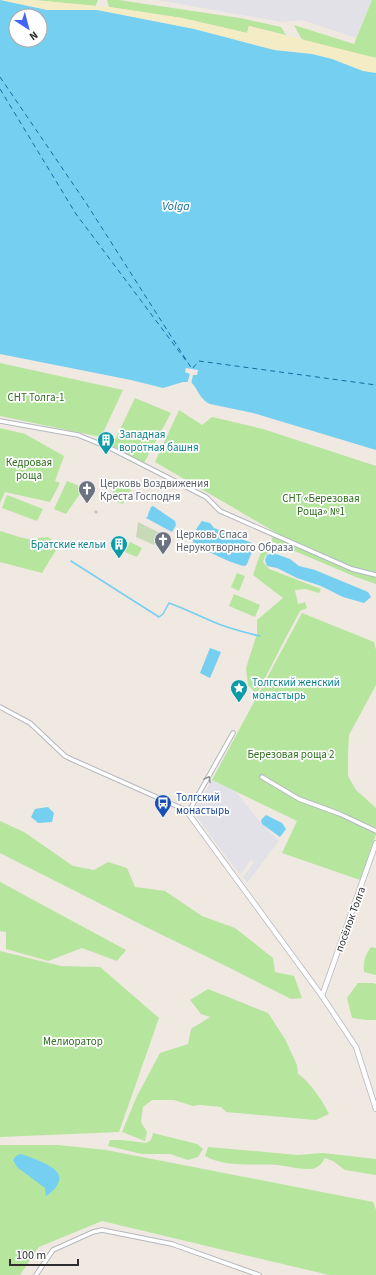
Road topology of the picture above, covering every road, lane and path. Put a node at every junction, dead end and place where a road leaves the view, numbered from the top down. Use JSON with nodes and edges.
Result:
{"nodes":[{"id":1,"x":0,"y":421,"type":"edge"},
{"id":2,"x":376,"y":575,"type":"edge"},
{"id":3,"x":0,"y":707,"type":"edge"},
{"id":4,"x":233,"y":733,"type":"dead end"},
{"id":5,"x":262,"y":777,"type":"dead end"},
{"id":6,"x":188,"y":813,"type":"junction"},
{"id":7,"x":376,"y":831,"type":"edge"},
{"id":8,"x":376,"y":843,"type":"edge"},
{"id":9,"x":322,"y":996,"type":"junction"},
{"id":10,"x":376,"y":1109,"type":"edge"},
{"id":11,"x":36,"y":1275,"type":"edge"},
{"id":12,"x":258,"y":1275,"type":"edge"}],
"edges":[{"from":1,"to":2,"type":"street"},
{"from":3,"to":6,"type":"street"},
{"from":6,"to":4,"type":"street","one_way":true},
{"from":5,"to":7,"type":"street"},
{"from":6,"to":9,"type":"street"},
{"from":8,"to":9,"type":"street","name":"посёлок Толга"},
{"from":9,"to":10,"type":"street"},
{"from":11,"to":12,"type":"street"}]}
